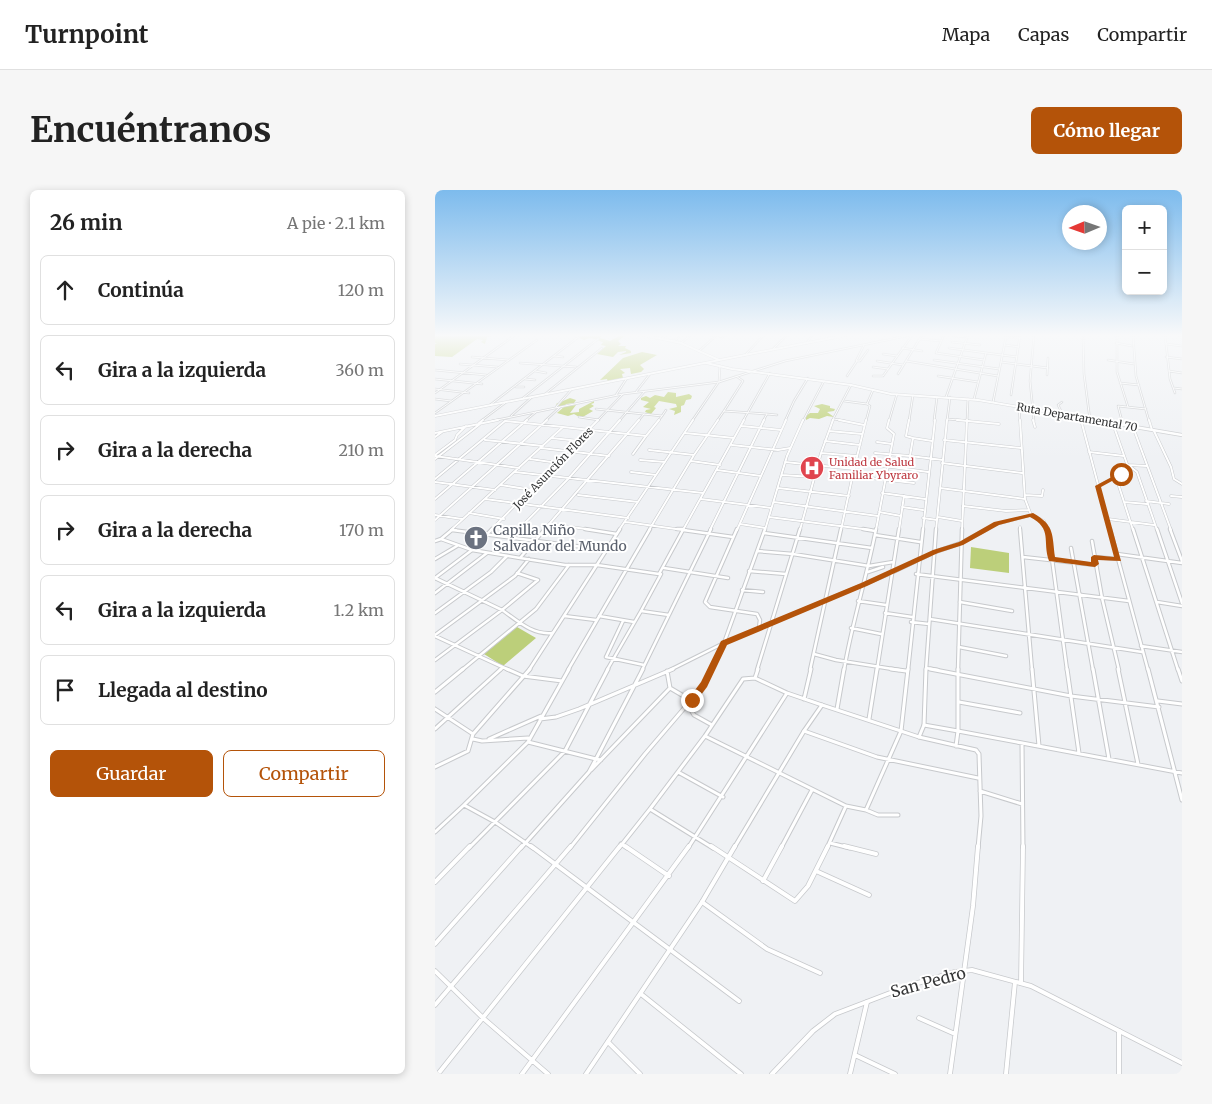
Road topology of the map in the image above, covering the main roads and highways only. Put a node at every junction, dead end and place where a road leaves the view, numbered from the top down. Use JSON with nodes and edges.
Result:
{"nodes":[{"id":1,"x":637,"y":376,"type":"edge"},
{"id":2,"x":795,"y":376,"type":"edge"},
{"id":3,"x":435,"y":415,"type":"edge"},
{"id":4,"x":1182,"y":435,"type":"edge"}],
"edges":[{"from":1,"to":3,"type":"main road"},
{"from":2,"to":4,"type":"main road","name":"Ruta Departamental 70"}]}
